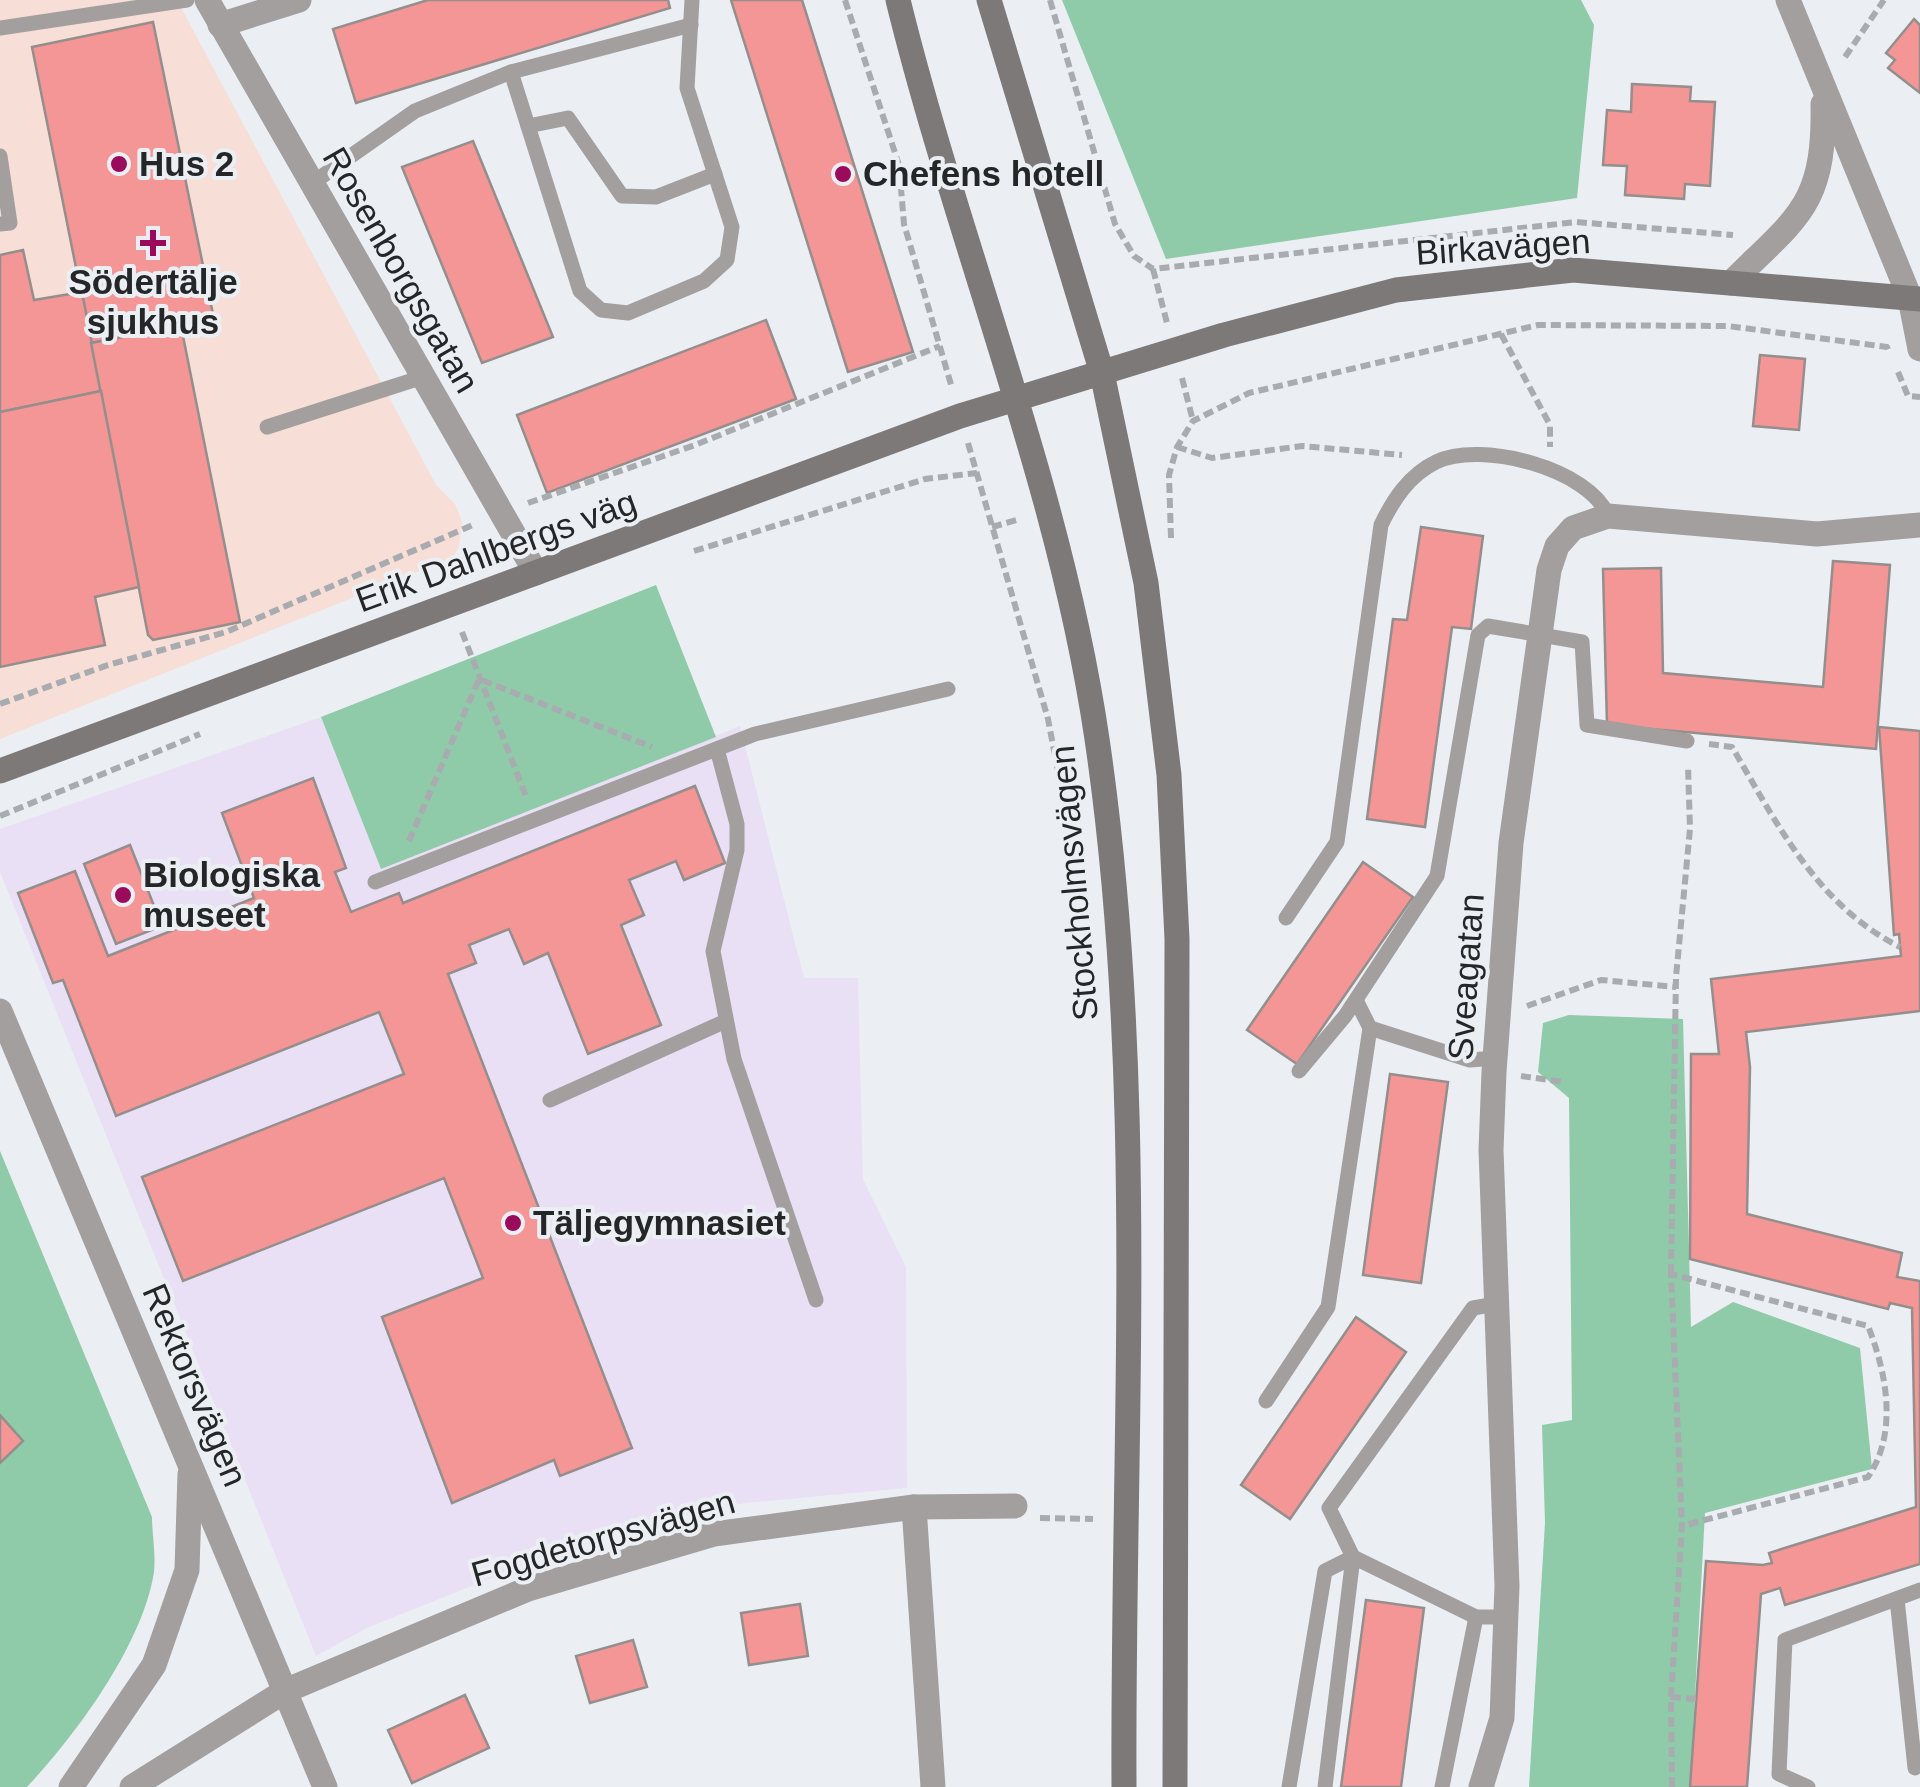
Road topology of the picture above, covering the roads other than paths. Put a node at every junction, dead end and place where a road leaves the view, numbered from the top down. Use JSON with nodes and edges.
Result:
{"nodes":[{"id":1,"x":187,"y":0,"type":"edge"},
{"id":2,"x":207,"y":0,"type":"edge"},
{"id":3,"x":299,"y":0,"type":"edge"},
{"id":4,"x":692,"y":0,"type":"edge"},
{"id":5,"x":898,"y":0,"type":"edge"},
{"id":6,"x":989,"y":0,"type":"edge"},
{"id":7,"x":1788,"y":0,"type":"edge"},
{"id":8,"x":220,"y":25,"type":"junction"},
{"id":9,"x":691,"y":25,"type":"junction"},
{"id":10,"x":0,"y":28,"type":"edge"},
{"id":11,"x":511,"y":72,"type":"junction"},
{"id":12,"x":1822,"y":90,"type":"junction"},
{"id":13,"x":528,"y":126,"type":"junction"},
{"id":14,"x":0,"y":156,"type":"edge"},
{"id":15,"x":715,"y":174,"type":"junction"},
{"id":16,"x":311,"y":184,"type":"junction"},
{"id":17,"x":0,"y":224,"type":"edge"},
{"id":18,"x":1730,"y":283,"type":"junction"},
{"id":19,"x":1915,"y":299,"type":"edge"},
{"id":20,"x":1920,"y":349,"type":"edge"},
{"id":21,"x":1102,"y":374,"type":"junction"},
{"id":22,"x":422,"y":377,"type":"junction"},
{"id":23,"x":1016,"y":399,"type":"junction"},
{"id":24,"x":267,"y":427,"type":"dead end"},
{"id":25,"x":1608,"y":516,"type":"junction"},
{"id":26,"x":1920,"y":524,"type":"edge"},
{"id":27,"x":536,"y":573,"type":"junction"},
{"id":28,"x":1540,"y":634,"type":"junction"},
{"id":29,"x":948,"y":689,"type":"dead end"},
{"id":30,"x":1687,"y":741,"type":"road end"},
{"id":31,"x":717,"y":749,"type":"junction"},
{"id":32,"x":0,"y":772,"type":"edge"},
{"id":33,"x":375,"y":882,"type":"dead end"},
{"id":34,"x":1286,"y":918,"type":"dead end"},
{"id":35,"x":1356,"y":1000,"type":"junction"},
{"id":36,"x":0,"y":1011,"type":"edge"},
{"id":37,"x":726,"y":1021,"type":"junction"},
{"id":38,"x":1370,"y":1028,"type":"junction"},
{"id":39,"x":1495,"y":1065,"type":"junction"},
{"id":40,"x":1299,"y":1071,"type":"dead end"},
{"id":41,"x":550,"y":1100,"type":"dead end"},
{"id":42,"x":816,"y":1300,"type":"dead end"},
{"id":43,"x":1496,"y":1304,"type":"junction"},
{"id":44,"x":1266,"y":1401,"type":"dead end"},
{"id":45,"x":190,"y":1464,"type":"junction"},
{"id":46,"x":1015,"y":1506,"type":"road end"},
{"id":47,"x":914,"y":1508,"type":"junction"},
{"id":48,"x":1353,"y":1557,"type":"junction"},
{"id":49,"x":1920,"y":1590,"type":"edge"},
{"id":50,"x":1896,"y":1598,"type":"junction"},
{"id":51,"x":1476,"y":1617,"type":"junction"},
{"id":52,"x":1506,"y":1617,"type":"junction"},
{"id":53,"x":285,"y":1691,"type":"junction"},
{"id":54,"x":1914,"y":1768,"type":"dead end"},
{"id":55,"x":71,"y":1787,"type":"edge"},
{"id":56,"x":132,"y":1787,"type":"edge"},
{"id":57,"x":325,"y":1787,"type":"edge"},
{"id":58,"x":933,"y":1787,"type":"edge"},
{"id":59,"x":1124,"y":1787,"type":"edge"},
{"id":60,"x":1174,"y":1787,"type":"edge"},
{"id":61,"x":1289,"y":1787,"type":"edge"},
{"id":62,"x":1325,"y":1787,"type":"edge"},
{"id":63,"x":1442,"y":1787,"type":"edge"},
{"id":64,"x":1481,"y":1787,"type":"edge"},
{"id":65,"x":1808,"y":1787,"type":"edge"}],
"edges":[{"from":1,"to":10,"type":"lane"},
{"from":2,"to":8,"type":"street","name":"Rosenborgsgatan"},
{"from":3,"to":8,"type":"street"},
{"from":4,"to":9,"type":"lane"},
{"from":5,"to":23,"type":"main road","name":"Stockholmsvägen"},
{"from":6,"to":21,"type":"main road"},
{"from":7,"to":12,"type":"street"},
{"from":8,"to":16,"type":"street","name":"Rosenborgsgatan"},
{"from":9,"to":11,"type":"lane"},
{"from":9,"to":15,"type":"lane"},
{"from":11,"to":13,"type":"lane"},
{"from":11,"to":16,"type":"lane"},
{"from":12,"to":18,"type":"street"},
{"from":12,"to":19,"type":"street"},
{"from":13,"to":15,"type":"lane"},
{"from":13,"to":15,"type":"lane"},
{"from":14,"to":17,"type":"lane"},
{"from":16,"to":22,"type":"street","name":"Rosenborgsgatan"},
{"from":18,"to":19,"type":"main road","name":"Birkavägen"},
{"from":18,"to":21,"type":"main road","name":"Birkavägen"},
{"from":19,"to":20,"type":"street"},
{"from":21,"to":23,"type":"main road","name":"Birkavägen"},
{"from":21,"to":60,"type":"main road"},
{"from":22,"to":24,"type":"lane"},
{"from":22,"to":27,"type":"street","name":"Rosenborgsgatan"},
{"from":23,"to":27,"type":"main road","name":"Erik Dahlbergs väg"},
{"from":23,"to":59,"type":"main road","name":"Stockholmsvägen"},
{"from":25,"to":26,"type":"street"},
{"from":25,"to":28,"type":"street","name":"Sveagatan"},
{"from":25,"to":34,"type":"lane"},
{"from":27,"to":32,"type":"main road","name":"Erik Dahlbergs väg"},
{"from":28,"to":30,"type":"lane"},
{"from":28,"to":35,"type":"lane"},
{"from":28,"to":39,"type":"street","name":"Sveagatan"},
{"from":29,"to":31,"type":"lane"},
{"from":31,"to":33,"type":"lane"},
{"from":31,"to":37,"type":"lane"},
{"from":35,"to":38,"type":"lane"},
{"from":35,"to":40,"type":"lane"},
{"from":36,"to":45,"type":"street","name":"Rektorsvägen"},
{"from":37,"to":41,"type":"lane"},
{"from":37,"to":42,"type":"lane"},
{"from":38,"to":39,"type":"lane"},
{"from":38,"to":44,"type":"lane"},
{"from":39,"to":43,"type":"street","name":"Sveagatan"},
{"from":43,"to":48,"type":"lane"},
{"from":43,"to":52,"type":"street","name":"Sveagatan"},
{"from":45,"to":53,"type":"street","name":"Rektorsvägen"},
{"from":45,"to":55,"type":"street"},
{"from":46,"to":47,"type":"street","name":"Fogdetorpsvägen"},
{"from":47,"to":53,"type":"street","name":"Fogdetorpsvägen"},
{"from":47,"to":58,"type":"street"},
{"from":48,"to":51,"type":"lane"},
{"from":48,"to":61,"type":"lane"},
{"from":48,"to":62,"type":"lane"},
{"from":49,"to":50,"type":"lane"},
{"from":50,"to":54,"type":"lane"},
{"from":50,"to":65,"type":"lane"},
{"from":51,"to":52,"type":"lane"},
{"from":51,"to":63,"type":"lane"},
{"from":52,"to":64,"type":"street","name":"Sveagatan"},
{"from":53,"to":56,"type":"street","name":"Fogdetorpsvägen"},
{"from":53,"to":57,"type":"street","name":"Rektorsvägen"}]}
